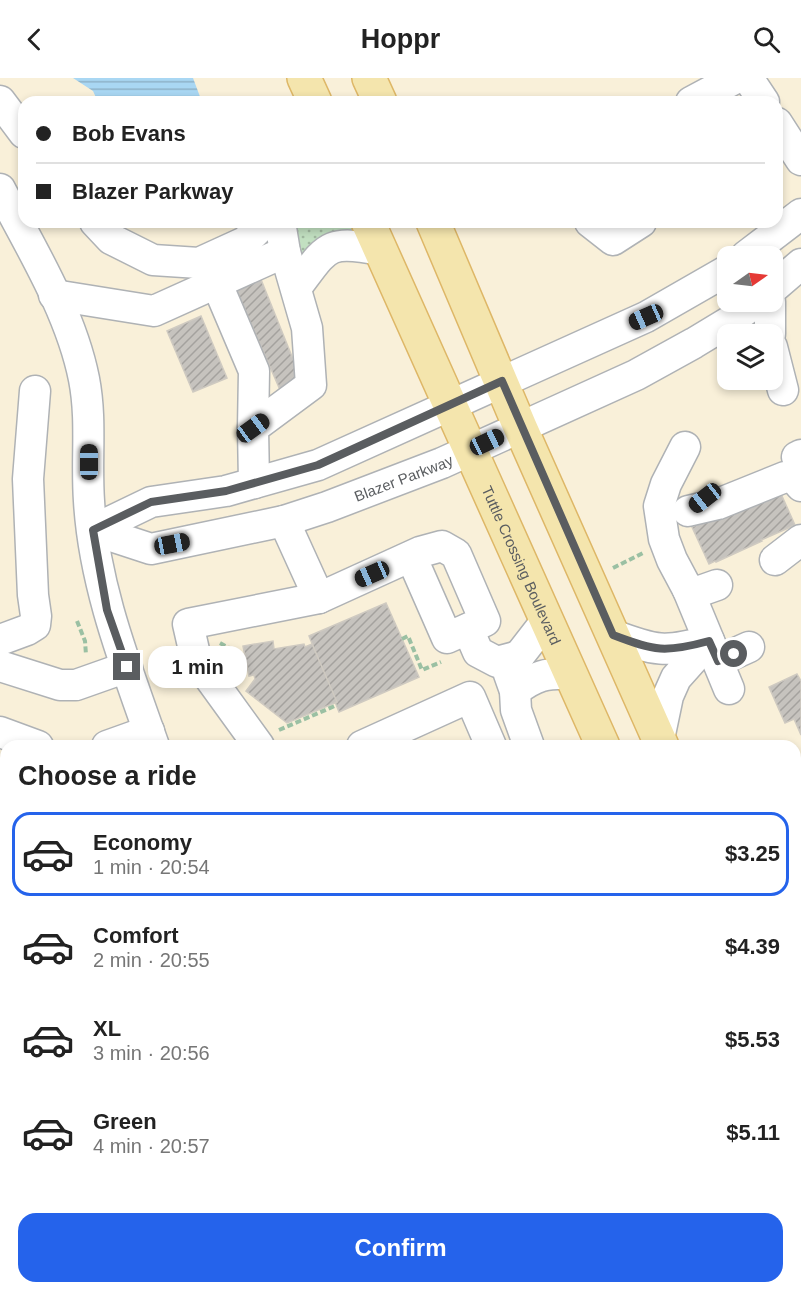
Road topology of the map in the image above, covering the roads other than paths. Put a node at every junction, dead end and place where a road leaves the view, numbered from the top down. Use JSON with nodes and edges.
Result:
{"nodes":[{"id":1,"x":302,"y":78,"type":"edge"},
{"id":2,"x":369,"y":78,"type":"edge"},
{"id":3,"x":736,"y":78,"type":"edge"},
{"id":4,"x":748,"y":78,"type":"edge"},
{"id":5,"x":303,"y":96,"type":"edge"},
{"id":6,"x":312,"y":96,"type":"edge"},
{"id":7,"x":377,"y":96,"type":"edge"},
{"id":8,"x":702,"y":96,"type":"edge"},
{"id":9,"x":760,"y":96,"type":"edge"},
{"id":10,"x":0,"y":101,"type":"edge"},
{"id":11,"x":18,"y":125,"type":"edge"},
{"id":12,"x":783,"y":132,"type":"edge"},
{"id":13,"x":801,"y":160,"type":"edge"},
{"id":14,"x":0,"y":189,"type":"edge"},
{"id":15,"x":801,"y":214,"type":"edge"},
{"id":16,"x":18,"y":224,"type":"edge"},
{"id":17,"x":20,"y":228,"type":"edge"},
{"id":18,"x":101,"y":228,"type":"edge"},
{"id":19,"x":259,"y":228,"type":"edge"},
{"id":20,"x":281,"y":228,"type":"edge"},
{"id":21,"x":436,"y":228,"type":"edge"},
{"id":22,"x":598,"y":228,"type":"edge"},
{"id":23,"x":631,"y":228,"type":"edge"},
{"id":24,"x":783,"y":228,"type":"edge"},
{"id":25,"x":783,"y":228,"type":"edge"},
{"id":26,"x":374,"y":236,"type":"edge"},
{"id":27,"x":759,"y":246,"type":"edge"},
{"id":28,"x":285,"y":252,"type":"junction"},
{"id":29,"x":801,"y":264,"type":"edge"},
{"id":30,"x":717,"y":276,"type":"edge"},
{"id":31,"x":783,"y":280,"type":"edge"},
{"id":32,"x":217,"y":284,"type":"junction"},
{"id":33,"x":296,"y":288,"type":"junction"},
{"id":34,"x":54,"y":295,"type":"junction"},
{"id":35,"x":743,"y":312,"type":"edge"},
{"id":36,"x":694,"y":343,"type":"junction"},
{"id":37,"x":717,"y":346,"type":"edge"},
{"id":38,"x":502,"y":381,"type":"junction"},
{"id":39,"x":35,"y":391,"type":"dead end"},
{"id":40,"x":450,"y":405,"type":"junction"},
{"id":41,"x":520,"y":427,"type":"junction"},
{"id":42,"x":253,"y":428,"type":"junction"},
{"id":43,"x":685,"y":447,"type":"dead end"},
{"id":44,"x":470,"y":450,"type":"junction"},
{"id":45,"x":254,"y":483,"type":"junction"},
{"id":46,"x":801,"y":486,"type":"edge"},
{"id":47,"x":685,"y":510,"type":"junction"},
{"id":48,"x":284,"y":521,"type":"junction"},
{"id":49,"x":93,"y":530,"type":"junction"},
{"id":50,"x":801,"y":540,"type":"edge"},
{"id":51,"x":411,"y":556,"type":"junction"},
{"id":52,"x":775,"y":560,"type":"dead end"},
{"id":53,"x":717,"y":585,"type":"dead end"},
{"id":54,"x":688,"y":590,"type":"junction"},
{"id":55,"x":319,"y":598,"type":"junction"},
{"id":56,"x":547,"y":620,"type":"junction"},
{"id":57,"x":468,"y":629,"type":"junction"},
{"id":58,"x":613,"y":635,"type":"junction"},
{"id":59,"x":0,"y":640,"type":"edge"},
{"id":60,"x":749,"y":647,"type":"dead end"},
{"id":61,"x":713,"y":651,"type":"junction"},
{"id":62,"x":519,"y":656,"type":"junction"},
{"id":63,"x":0,"y":666,"type":"edge"},
{"id":64,"x":127,"y":667,"type":"junction"},
{"id":65,"x":572,"y":674,"type":"junction"},
{"id":66,"x":729,"y":689,"type":"dead end"},
{"id":67,"x":515,"y":690,"type":"junction"},
{"id":68,"x":0,"y":732,"type":"edge"},
{"id":69,"x":152,"y":738,"type":"edge"},
{"id":70,"x":22,"y":740,"type":"edge"},
{"id":71,"x":265,"y":740,"type":"edge"},
{"id":72,"x":375,"y":740,"type":"edge"},
{"id":73,"x":488,"y":740,"type":"edge"},
{"id":74,"x":527,"y":740,"type":"edge"},
{"id":75,"x":600,"y":740,"type":"edge"},
{"id":76,"x":659,"y":740,"type":"edge"},
{"id":77,"x":660,"y":740,"type":"edge"}],
"edges":[{"from":1,"to":5,"type":"street"},
{"from":1,"to":6,"type":"main road"},
{"from":2,"to":7,"type":"main road"},
{"from":3,"to":8,"type":"street"},
{"from":4,"to":9,"type":"street"},
{"from":10,"to":11,"type":"street"},
{"from":12,"to":13,"type":"street"},
{"from":14,"to":16,"type":"street"},
{"from":15,"to":24,"type":"street"},
{"from":17,"to":34,"type":"street"},
{"from":18,"to":19,"type":"street"},
{"from":20,"to":28,"type":"street"},
{"from":21,"to":38,"type":"main road"},
{"from":22,"to":23,"type":"street"},
{"from":25,"to":27,"type":"street"},
{"from":26,"to":33,"type":"street"},
{"from":26,"to":40,"type":"main road","name":"Tuttle Crossing Boulevard"},
{"from":28,"to":32,"type":"street"},
{"from":28,"to":33,"type":"street"},
{"from":29,"to":31,"type":"street"},
{"from":30,"to":38,"type":"street"},
{"from":32,"to":34,"type":"street"},
{"from":32,"to":42,"type":"street"},
{"from":33,"to":42,"type":"street"},
{"from":34,"to":49,"type":"street"},
{"from":35,"to":36,"type":"street","name":"Blazer Parkway"},
{"from":36,"to":37,"type":"street"},
{"from":36,"to":41,"type":"street","name":"Blazer Parkway"},
{"from":38,"to":40,"type":"street"},
{"from":38,"to":41,"type":"main road"},
{"from":39,"to":59,"type":"street"},
{"from":40,"to":44,"type":"main road","name":"Tuttle Crossing Boulevard"},
{"from":40,"to":45,"type":"street"},
{"from":41,"to":44,"type":"street","name":"Blazer Parkway"},
{"from":41,"to":58,"type":"main road"},
{"from":42,"to":45,"type":"street"},
{"from":43,"to":47,"type":"street"},
{"from":44,"to":48,"type":"street","name":"Blazer Parkway"},
{"from":44,"to":56,"type":"main road","name":"Tuttle Crossing Boulevard"},
{"from":45,"to":49,"type":"street"},
{"from":46,"to":47,"type":"street"},
{"from":47,"to":54,"type":"street"},
{"from":48,"to":49,"type":"street","name":"Blazer Parkway"},
{"from":48,"to":55,"type":"street"},
{"from":49,"to":64,"type":"street"},
{"from":50,"to":52,"type":"street"},
{"from":51,"to":55,"type":"street"},
{"from":51,"to":57,"type":"street"},
{"from":51,"to":57,"type":"street"},
{"from":53,"to":54,"type":"street"},
{"from":54,"to":61,"type":"street"},
{"from":55,"to":71,"type":"street"},
{"from":56,"to":62,"type":"street"},
{"from":56,"to":65,"type":"main road","name":"Tuttle Crossing Boulevard"},
{"from":57,"to":62,"type":"street"},
{"from":58,"to":61,"type":"street"},
{"from":58,"to":76,"type":"main road"},
{"from":60,"to":61,"type":"street"},
{"from":61,"to":66,"type":"street"},
{"from":61,"to":77,"type":"street"},
{"from":62,"to":67,"type":"street"},
{"from":63,"to":64,"type":"street"},
{"from":64,"to":69,"type":"street"},
{"from":65,"to":67,"type":"street"},
{"from":65,"to":75,"type":"main road","name":"Tuttle Crossing Boulevard"},
{"from":67,"to":74,"type":"street"},
{"from":68,"to":70,"type":"street"},
{"from":72,"to":73,"type":"street"}]}
